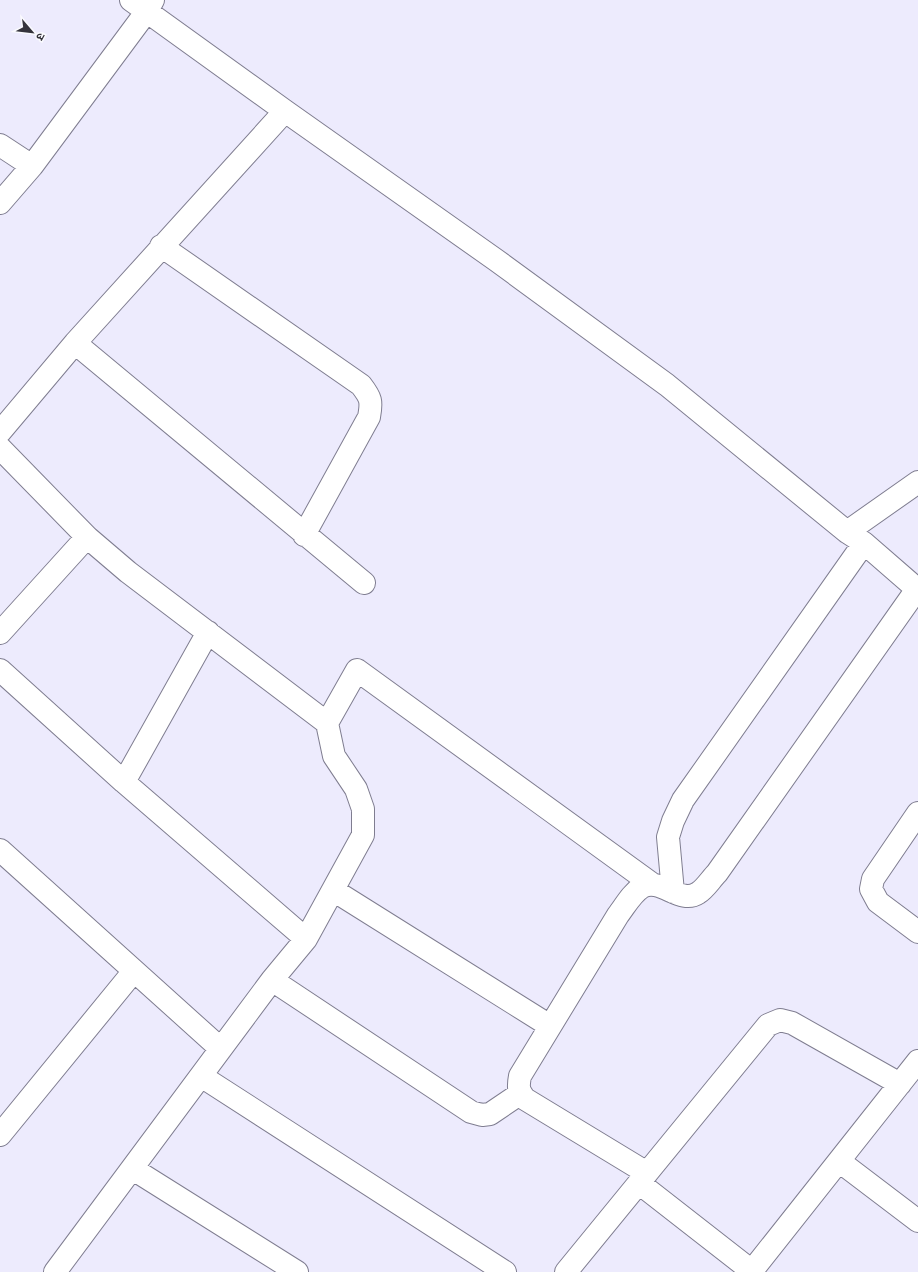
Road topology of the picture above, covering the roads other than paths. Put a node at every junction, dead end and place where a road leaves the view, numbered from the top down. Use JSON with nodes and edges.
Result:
{"nodes":[{"id":1,"x":143,"y":4,"type":"edge"},
{"id":2,"x":285,"y":111,"type":"junction"},
{"id":3,"x":0,"y":145,"type":"edge"},
{"id":4,"x":32,"y":166,"type":"junction"},
{"id":5,"x":0,"y":203,"type":"edge"},
{"id":6,"x":161,"y":246,"type":"junction"},
{"id":7,"x":75,"y":344,"type":"junction"},
{"id":8,"x":0,"y":432,"type":"edge"},
{"id":9,"x":0,"y":448,"type":"edge"},
{"id":10,"x":918,"y":482,"type":"edge"},
{"id":11,"x":304,"y":535,"type":"junction"},
{"id":12,"x":87,"y":537,"type":"junction"},
{"id":13,"x":856,"y":538,"type":"junction"},
{"id":14,"x":364,"y":584,"type":"dead end"},
{"id":15,"x":917,"y":590,"type":"edge"},
{"id":16,"x":208,"y":632,"type":"junction"},
{"id":17,"x":0,"y":633,"type":"edge"},
{"id":18,"x":0,"y":670,"type":"edge"},
{"id":19,"x":327,"y":722,"type":"junction"},
{"id":20,"x":124,"y":782,"type":"junction"},
{"id":21,"x":918,"y":813,"type":"edge"},
{"id":22,"x":0,"y":850,"type":"edge"},
{"id":23,"x":652,"y":884,"type":"junction"},
{"id":24,"x":333,"y":890,"type":"junction"},
{"id":25,"x":673,"y":892,"type":"junction"},
{"id":26,"x":918,"y":932,"type":"edge"},
{"id":27,"x":306,"y":939,"type":"junction"},
{"id":28,"x":134,"y":971,"type":"junction"},
{"id":29,"x":272,"y":980,"type":"junction"},
{"id":30,"x":550,"y":1026,"type":"junction"},
{"id":31,"x":221,"y":1049,"type":"junction"},
{"id":32,"x":918,"y":1061,"type":"edge"},
{"id":33,"x":201,"y":1076,"type":"junction"},
{"id":34,"x":900,"y":1084,"type":"junction"},
{"id":35,"x":521,"y":1093,"type":"junction"},
{"id":36,"x":0,"y":1135,"type":"edge"},
{"id":37,"x":839,"y":1161,"type":"junction"},
{"id":38,"x":133,"y":1169,"type":"junction"},
{"id":39,"x":643,"y":1178,"type":"junction"},
{"id":40,"x":918,"y":1221,"type":"edge"},
{"id":41,"x":55,"y":1272,"type":"edge"},
{"id":42,"x":297,"y":1272,"type":"edge"},
{"id":43,"x":505,"y":1272,"type":"edge"},
{"id":44,"x":566,"y":1272,"type":"edge"},
{"id":45,"x":752,"y":1272,"type":"edge"}],
"edges":[{"from":1,"to":2,"type":"street"},
{"from":1,"to":4,"type":"street"},
{"from":2,"to":6,"type":"street"},
{"from":2,"to":13,"type":"street"},
{"from":3,"to":4,"type":"street"},
{"from":4,"to":5,"type":"street"},
{"from":6,"to":7,"type":"street"},
{"from":6,"to":11,"type":"street"},
{"from":7,"to":8,"type":"street"},
{"from":7,"to":11,"type":"street"},
{"from":9,"to":12,"type":"street"},
{"from":10,"to":13,"type":"street"},
{"from":11,"to":14,"type":"street"},
{"from":12,"to":16,"type":"street"},
{"from":12,"to":17,"type":"street"},
{"from":13,"to":15,"type":"street"},
{"from":13,"to":25,"type":"street"},
{"from":15,"to":25,"type":"street"},
{"from":16,"to":19,"type":"street"},
{"from":16,"to":20,"type":"street"},
{"from":18,"to":20,"type":"street"},
{"from":19,"to":23,"type":"street"},
{"from":19,"to":24,"type":"street"},
{"from":20,"to":27,"type":"street"},
{"from":21,"to":26,"type":"street"},
{"from":22,"to":28,"type":"street"},
{"from":23,"to":25,"type":"street"},
{"from":23,"to":30,"type":"street"},
{"from":24,"to":27,"type":"street"},
{"from":24,"to":30,"type":"street"},
{"from":27,"to":29,"type":"street"},
{"from":28,"to":31,"type":"street"},
{"from":28,"to":36,"type":"street"},
{"from":29,"to":31,"type":"street"},
{"from":29,"to":35,"type":"street"},
{"from":30,"to":35,"type":"street"},
{"from":31,"to":33,"type":"street"},
{"from":32,"to":34,"type":"street"},
{"from":33,"to":38,"type":"street"},
{"from":33,"to":43,"type":"street"},
{"from":34,"to":37,"type":"street"},
{"from":34,"to":39,"type":"street"},
{"from":35,"to":39,"type":"street"},
{"from":37,"to":40,"type":"street"},
{"from":37,"to":45,"type":"street"},
{"from":38,"to":41,"type":"street"},
{"from":38,"to":42,"type":"street"},
{"from":39,"to":44,"type":"street"},
{"from":39,"to":45,"type":"street"}]}
